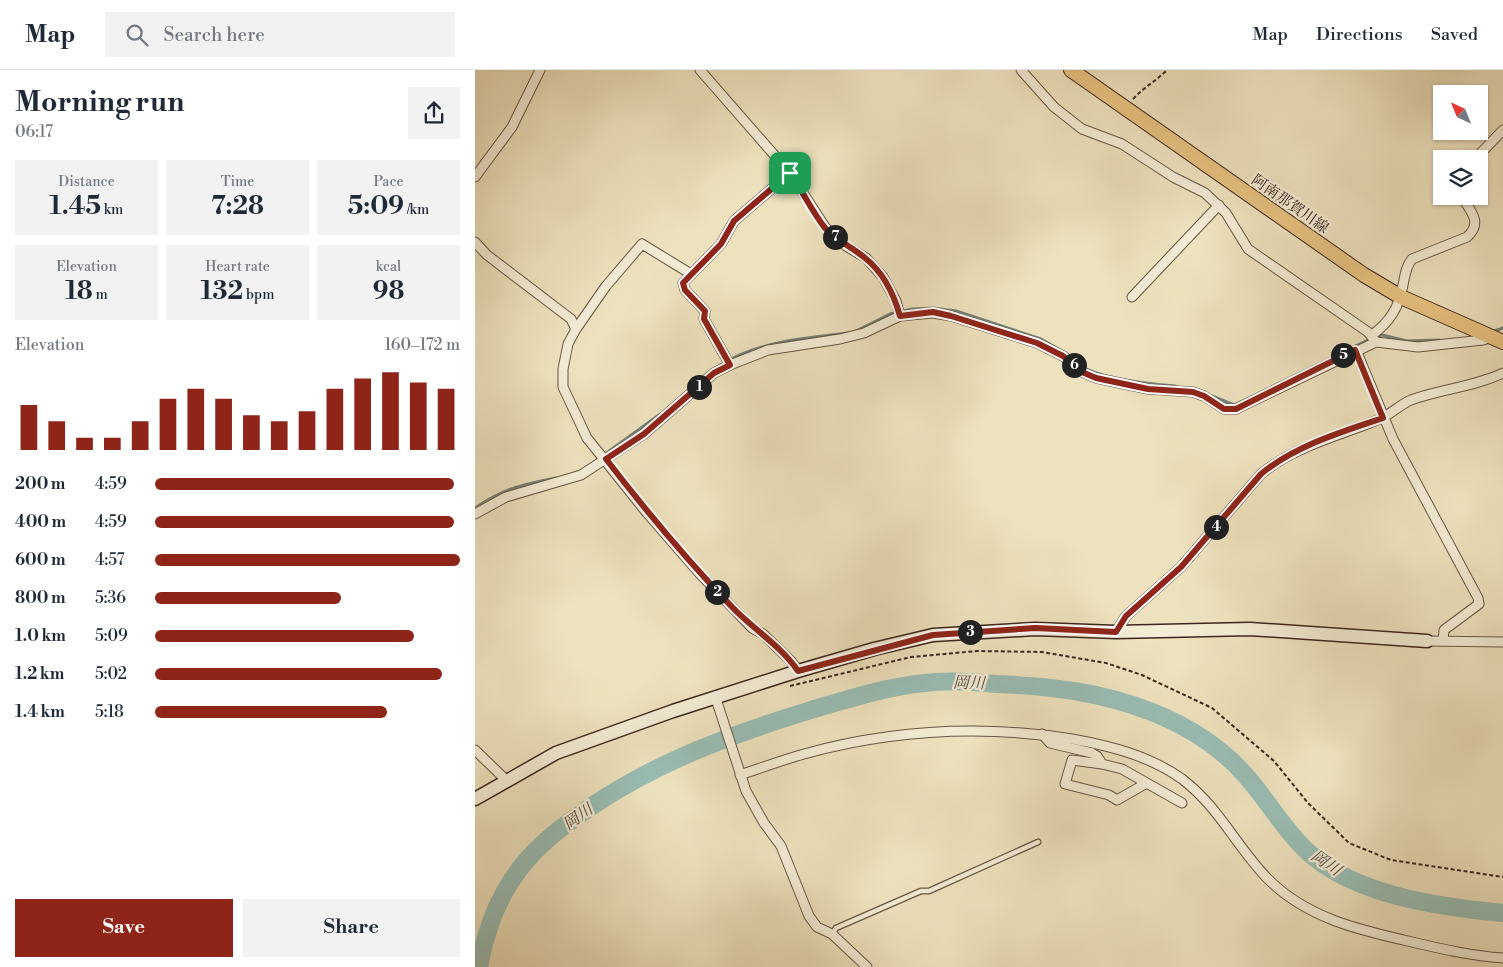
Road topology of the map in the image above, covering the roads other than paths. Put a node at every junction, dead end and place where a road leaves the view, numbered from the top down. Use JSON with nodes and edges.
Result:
{"nodes":[{"id":1,"x":540,"y":70,"type":"edge"},
{"id":2,"x":700,"y":70,"type":"edge"},
{"id":3,"x":1021,"y":70,"type":"edge"},
{"id":4,"x":1071,"y":70,"type":"edge"},
{"id":5,"x":1503,"y":130,"type":"edge"},
{"id":6,"x":1484,"y":150,"type":"edge"},
{"id":7,"x":790,"y":173,"type":"junction"},
{"id":8,"x":475,"y":177,"type":"edge"},
{"id":9,"x":1219,"y":205,"type":"junction"},
{"id":10,"x":1467,"y":205,"type":"edge"},
{"id":11,"x":475,"y":242,"type":"edge"},
{"id":12,"x":691,"y":274,"type":"junction"},
{"id":13,"x":1132,"y":296,"type":"dead end"},
{"id":14,"x":1401,"y":296,"type":"junction"},
{"id":15,"x":900,"y":316,"type":"junction"},
{"id":16,"x":575,"y":329,"type":"junction"},
{"id":17,"x":1374,"y":338,"type":"junction"},
{"id":18,"x":1497,"y":339,"type":"edge"},
{"id":19,"x":1355,"y":350,"type":"junction"},
{"id":20,"x":730,"y":365,"type":"junction"},
{"id":21,"x":1503,"y":373,"type":"edge"},
{"id":22,"x":1383,"y":418,"type":"junction"},
{"id":23,"x":606,"y":459,"type":"junction"},
{"id":24,"x":475,"y":514,"type":"edge"},
{"id":25,"x":1116,"y":632,"type":"junction"},
{"id":26,"x":1427,"y":641,"type":"joint"},
{"id":27,"x":1443,"y":641,"type":"junction"},
{"id":28,"x":1503,"y":642,"type":"edge"},
{"id":29,"x":798,"y":671,"type":"junction"},
{"id":30,"x":715,"y":696,"type":"junction"},
{"id":31,"x":1042,"y":734,"type":"junction"},
{"id":32,"x":475,"y":750,"type":"edge"},
{"id":33,"x":1102,"y":764,"type":"junction"},
{"id":34,"x":738,"y":773,"type":"junction"},
{"id":35,"x":505,"y":780,"type":"junction"},
{"id":36,"x":1145,"y":784,"type":"junction"},
{"id":37,"x":475,"y":799,"type":"edge"},
{"id":38,"x":1182,"y":803,"type":"dead end"},
{"id":39,"x":1038,"y":842,"type":"dead end"},
{"id":40,"x":832,"y":934,"type":"junction"},
{"id":41,"x":1503,"y":958,"type":"edge"},
{"id":42,"x":867,"y":967,"type":"edge"}],
"edges":[{"from":1,"to":8,"type":"street"},
{"from":2,"to":7,"type":"street"},
{"from":3,"to":9,"type":"street"},
{"from":4,"to":14,"type":"main road","name":"阿南那賀川線"},
{"from":5,"to":6,"type":"street"},
{"from":7,"to":12,"type":"street"},
{"from":7,"to":15,"type":"street"},
{"from":9,"to":13,"type":"street"},
{"from":9,"to":17,"type":"street"},
{"from":10,"to":14,"type":"street"},
{"from":11,"to":16,"type":"street"},
{"from":12,"to":16,"type":"street"},
{"from":12,"to":20,"type":"street"},
{"from":14,"to":17,"type":"street"},
{"from":14,"to":18,"type":"main road","name":"阿南那賀川線"},
{"from":15,"to":19,"type":"street"},
{"from":15,"to":20,"type":"street"},
{"from":16,"to":23,"type":"street"},
{"from":17,"to":18,"type":"street"},
{"from":17,"to":19,"type":"street"},
{"from":19,"to":22,"type":"street"},
{"from":20,"to":23,"type":"street"},
{"from":21,"to":22,"type":"street"},
{"from":22,"to":25,"type":"street"},
{"from":22,"to":27,"type":"street"},
{"from":23,"to":24,"type":"street"},
{"from":23,"to":29,"type":"street"},
{"from":25,"to":26,"type":"street"},
{"from":25,"to":29,"type":"street"},
{"from":26,"to":27,"type":"street"},
{"from":27,"to":28,"type":"street"},
{"from":29,"to":30,"type":"street"},
{"from":30,"to":34,"type":"street"},
{"from":30,"to":35,"type":"street"},
{"from":31,"to":33,"type":"street"},
{"from":31,"to":34,"type":"street"},
{"from":31,"to":41,"type":"street"},
{"from":32,"to":35,"type":"street"},
{"from":33,"to":36,"type":"street"},
{"from":33,"to":36,"type":"street"},
{"from":34,"to":40,"type":"street"},
{"from":35,"to":37,"type":"street"},
{"from":36,"to":38,"type":"street"},
{"from":39,"to":40,"type":"lane"},
{"from":40,"to":42,"type":"street"}]}
